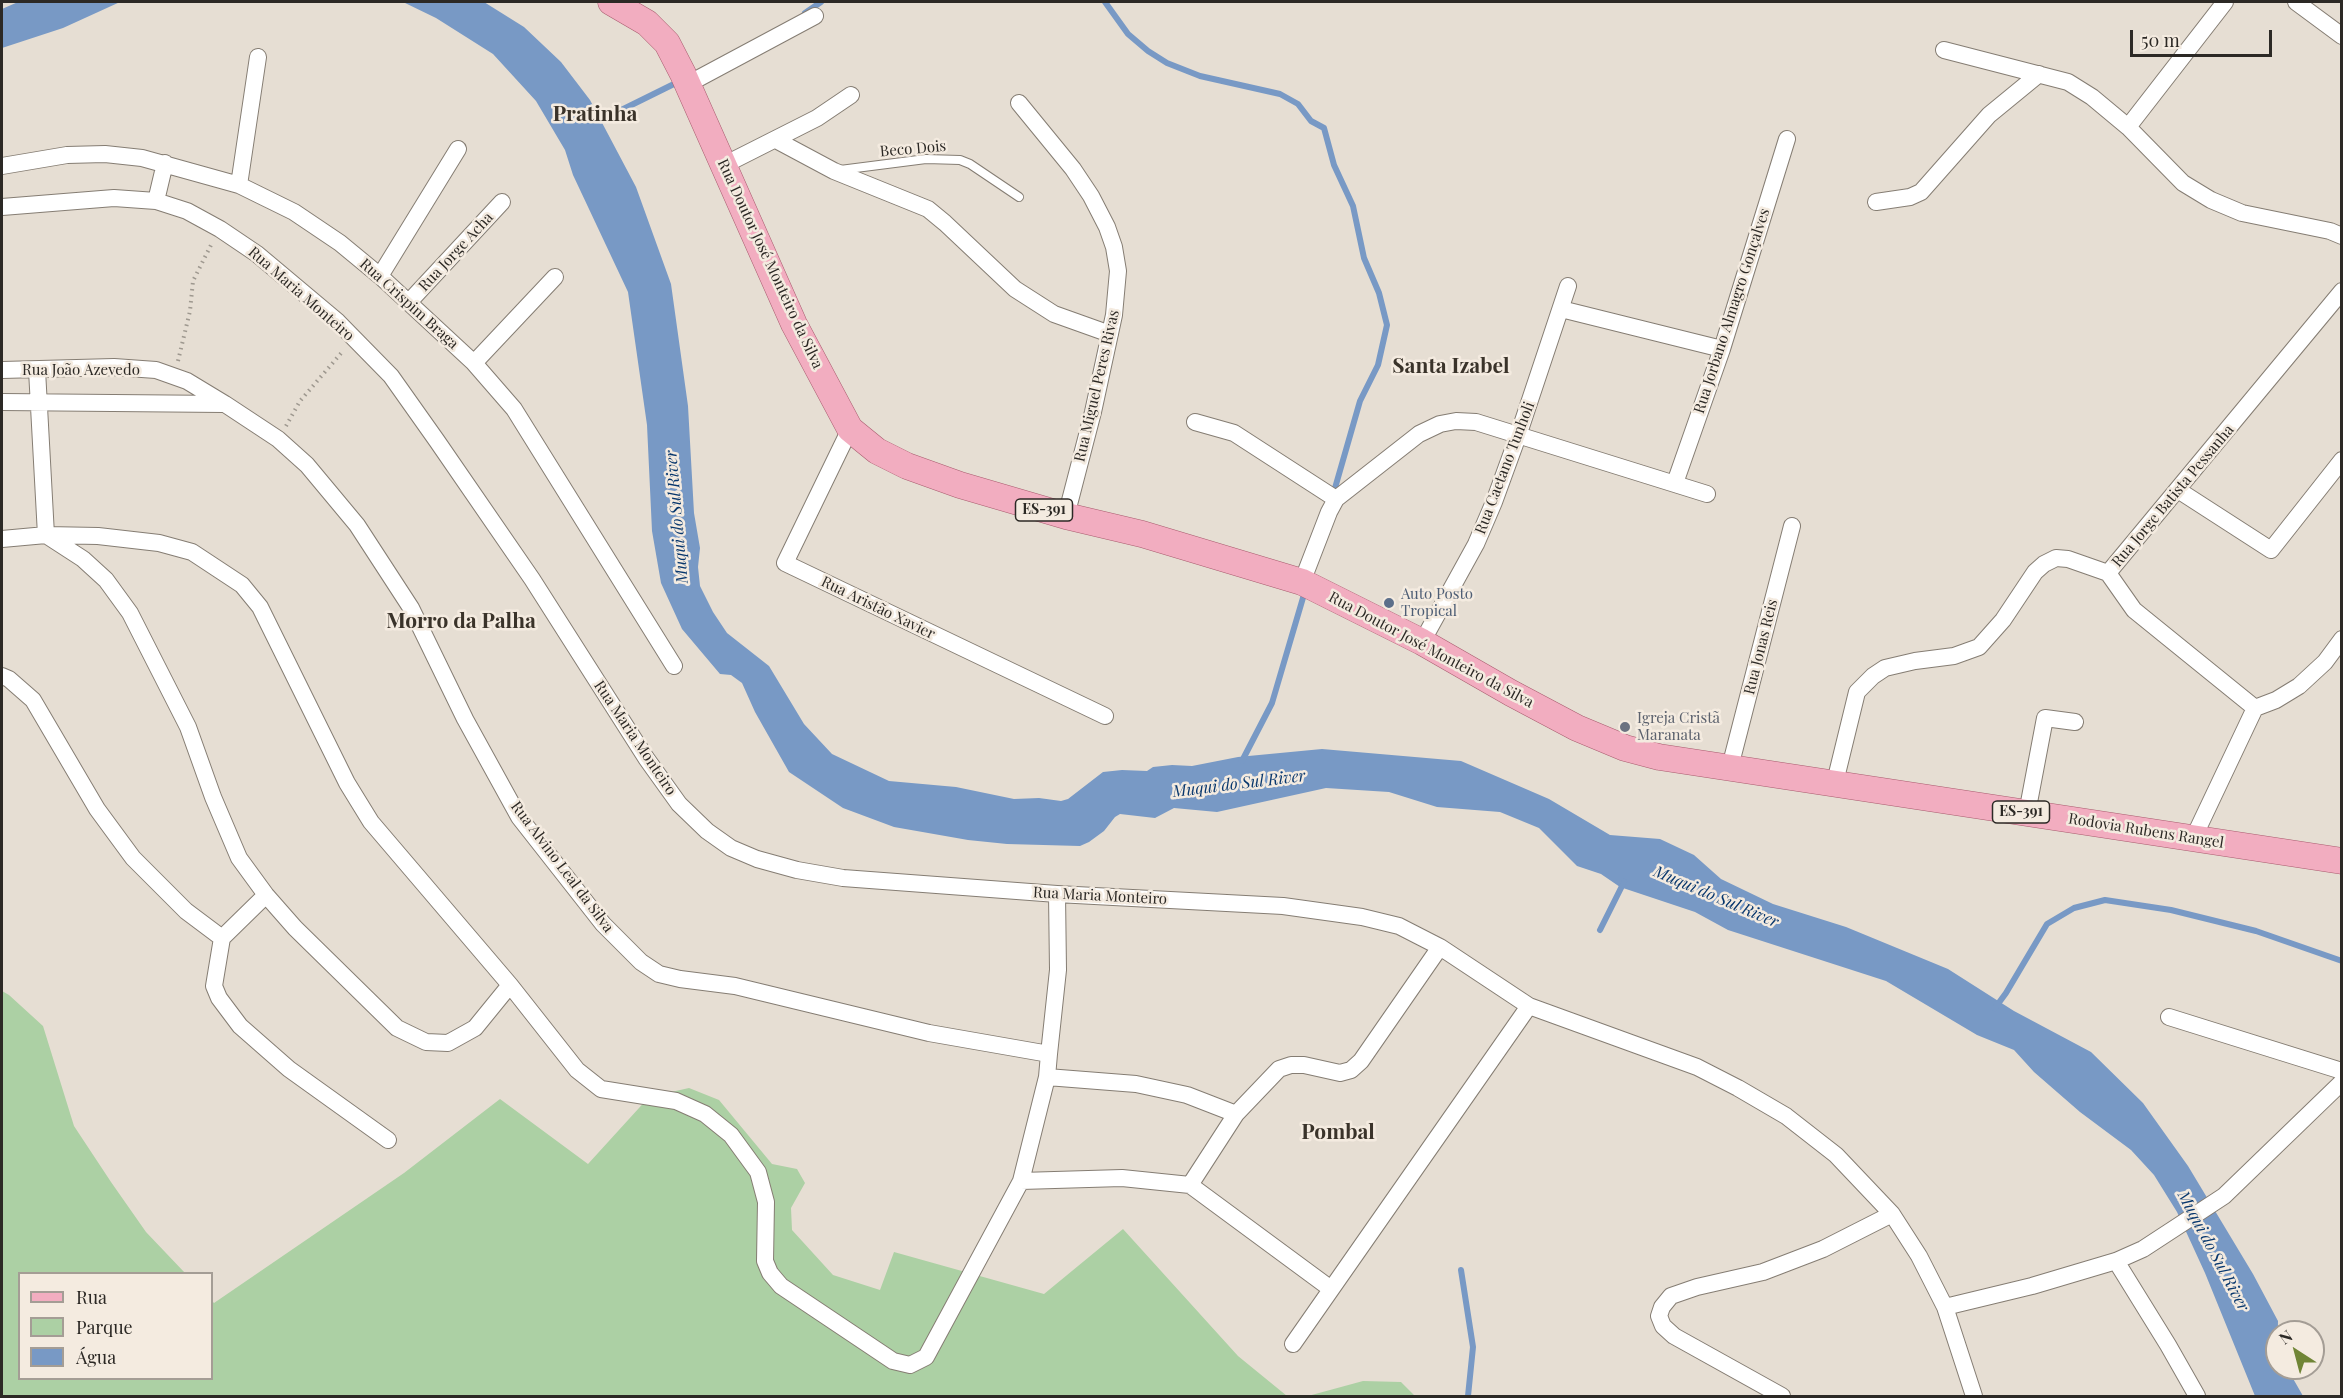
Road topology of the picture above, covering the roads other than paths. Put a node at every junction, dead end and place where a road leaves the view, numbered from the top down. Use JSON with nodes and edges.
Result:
{"nodes":[{"id":1,"x":611,"y":2,"type":"edge"},
{"id":2,"x":2225,"y":2,"type":"edge"},
{"id":3,"x":2296,"y":2,"type":"edge"},
{"id":4,"x":815,"y":16,"type":"dead end"},
{"id":5,"x":2342,"y":36,"type":"edge"},
{"id":6,"x":1944,"y":50,"type":"dead end"},
{"id":7,"x":258,"y":57,"type":"dead end"},
{"id":8,"x":2039,"y":74,"type":"junction"},
{"id":9,"x":688,"y":84,"type":"junction"},
{"id":10,"x":851,"y":95,"type":"dead end"},
{"id":11,"x":1019,"y":103,"type":"dead end"},
{"id":12,"x":2128,"y":127,"type":"junction"},
{"id":13,"x":1787,"y":139,"type":"dead end"},
{"id":14,"x":776,"y":140,"type":"junction"},
{"id":15,"x":458,"y":148,"type":"dead end"},
{"id":16,"x":165,"y":163,"type":"junction"},
{"id":17,"x":724,"y":165,"type":"junction"},
{"id":18,"x":2,"y":166,"type":"edge"},
{"id":19,"x":834,"y":171,"type":"junction"},
{"id":20,"x":239,"y":184,"type":"junction"},
{"id":21,"x":1020,"y":197,"type":"dead end"},
{"id":22,"x":156,"y":201,"type":"junction"},
{"id":23,"x":502,"y":202,"type":"dead end"},
{"id":24,"x":1876,"y":202,"type":"dead end"},
{"id":25,"x":2,"y":207,"type":"edge"},
{"id":26,"x":2342,"y":236,"type":"edge"},
{"id":27,"x":380,"y":276,"type":"junction"},
{"id":28,"x":555,"y":277,"type":"dead end"},
{"id":29,"x":1568,"y":286,"type":"dead end"},
{"id":30,"x":2342,"y":291,"type":"edge"},
{"id":31,"x":409,"y":302,"type":"junction"},
{"id":32,"x":1562,"y":309,"type":"junction"},
{"id":33,"x":1110,"y":334,"type":"junction"},
{"id":34,"x":1722,"y":349,"type":"junction"},
{"id":35,"x":474,"y":363,"type":"junction"},
{"id":36,"x":2,"y":370,"type":"edge"},
{"id":37,"x":36,"y":370,"type":"junction"},
{"id":38,"x":38,"y":401,"type":"junction"},
{"id":39,"x":2,"y":402,"type":"edge"},
{"id":40,"x":225,"y":404,"type":"junction"},
{"id":41,"x":1195,"y":422,"type":"dead end"},
{"id":42,"x":850,"y":429,"type":"junction"},
{"id":43,"x":1518,"y":436,"type":"junction"},
{"id":44,"x":2342,"y":460,"type":"edge"},
{"id":45,"x":1676,"y":483,"type":"junction"},
{"id":46,"x":2178,"y":490,"type":"junction"},
{"id":47,"x":1707,"y":494,"type":"dead end"},
{"id":48,"x":1336,"y":499,"type":"junction"},
{"id":49,"x":1066,"y":516,"type":"junction"},
{"id":50,"x":1792,"y":526,"type":"dead end"},
{"id":51,"x":46,"y":535,"type":"junction"},
{"id":52,"x":2,"y":539,"type":"edge"},
{"id":53,"x":2108,"y":573,"type":"junction"},
{"id":54,"x":1302,"y":582,"type":"junction"},
{"id":55,"x":2342,"y":639,"type":"edge"},
{"id":56,"x":1422,"y":642,"type":"junction"},
{"id":57,"x":674,"y":666,"type":"dead end"},
{"id":58,"x":2,"y":676,"type":"edge"},
{"id":59,"x":2254,"y":708,"type":"junction"},
{"id":60,"x":1105,"y":716,"type":"dead end"},
{"id":61,"x":2075,"y":722,"type":"dead end"},
{"id":62,"x":1701,"y":762,"type":"joint"},
{"id":63,"x":1730,"y":767,"type":"junction"},
{"id":64,"x":1835,"y":782,"type":"junction"},
{"id":65,"x":2027,"y":813,"type":"junction"},
{"id":66,"x":2193,"y":839,"type":"junction"},
{"id":67,"x":2342,"y":861,"type":"edge"},
{"id":68,"x":1057,"y":894,"type":"junction"},
{"id":69,"x":266,"y":895,"type":"junction"},
{"id":70,"x":222,"y":938,"type":"junction"},
{"id":71,"x":1440,"y":947,"type":"junction"},
{"id":72,"x":510,"y":985,"type":"junction"},
{"id":73,"x":1529,"y":1006,"type":"junction"},
{"id":74,"x":2169,"y":1017,"type":"dead end"},
{"id":75,"x":1049,"y":1054,"type":"junction"},
{"id":76,"x":2342,"y":1071,"type":"edge"},
{"id":77,"x":1047,"y":1077,"type":"junction"},
{"id":78,"x":2342,"y":1082,"type":"edge"},
{"id":79,"x":1236,"y":1114,"type":"junction"},
{"id":80,"x":388,"y":1140,"type":"dead end"},
{"id":81,"x":1021,"y":1181,"type":"junction"},
{"id":82,"x":1190,"y":1185,"type":"junction"},
{"id":83,"x":1892,"y":1214,"type":"junction"},
{"id":84,"x":2116,"y":1261,"type":"junction"},
{"id":85,"x":1331,"y":1288,"type":"junction"},
{"id":86,"x":1945,"y":1307,"type":"junction"},
{"id":87,"x":1293,"y":1344,"type":"dead end"},
{"id":88,"x":1782,"y":1396,"type":"edge"},
{"id":89,"x":1974,"y":1396,"type":"edge"},
{"id":90,"x":2196,"y":1396,"type":"edge"}],
"edges":[{"from":1,"to":9,"type":"main road","name":"Rua Doutor José Monteiro da Silva","number":"ES-391"},
{"from":2,"to":12,"type":"street"},
{"from":3,"to":5,"type":"street"},
{"from":4,"to":9,"type":"street"},
{"from":6,"to":8,"type":"street"},
{"from":7,"to":20,"type":"street"},
{"from":8,"to":12,"type":"street"},
{"from":8,"to":24,"type":"street"},
{"from":9,"to":17,"type":"main road","name":"Rua Doutor José Monteiro da Silva","number":"ES-391"},
{"from":10,"to":14,"type":"street"},
{"from":11,"to":33,"type":"street","name":"Rua Miguel Peres Rivas"},
{"from":12,"to":26,"type":"street"},
{"from":13,"to":34,"type":"street","name":"Rua Jorbano Almagro Gonçalves"},
{"from":14,"to":17,"type":"street"},
{"from":14,"to":19,"type":"street"},
{"from":15,"to":27,"type":"street"},
{"from":16,"to":18,"type":"street","name":"Rua Crispim Braga"},
{"from":16,"to":20,"type":"street","name":"Rua Crispim Braga"},
{"from":16,"to":22,"type":"street"},
{"from":17,"to":42,"type":"main road","name":"Rua Doutor José Monteiro da Silva","number":"ES-391"},
{"from":19,"to":21,"type":"lane","name":"Beco Dois"},
{"from":19,"to":33,"type":"street"},
{"from":20,"to":27,"type":"street","name":"Rua Crispim Braga"},
{"from":22,"to":25,"type":"street","name":"Rua Maria Monteiro"},
{"from":22,"to":68,"type":"street","name":"Rua Maria Monteiro"},
{"from":23,"to":31,"type":"street","name":"Rua Jorge Acha"},
{"from":27,"to":31,"type":"street","name":"Rua Crispim Braga"},
{"from":28,"to":35,"type":"street"},
{"from":29,"to":32,"type":"street","name":"Rua Caetano Tunholi"},
{"from":30,"to":46,"type":"street","name":"Rua Jorge Batista Pessanha"},
{"from":31,"to":35,"type":"street","name":"Rua Crispim Braga"},
{"from":32,"to":34,"type":"street"},
{"from":32,"to":43,"type":"street","name":"Rua Caetano Tunholi"},
{"from":33,"to":49,"type":"street","name":"Rua Miguel Peres Rivas"},
{"from":34,"to":45,"type":"street","name":"Rua Jorbano Almagro Gonçalves"},
{"from":35,"to":57,"type":"street","name":"Rua Crispim Braga"},
{"from":36,"to":37,"type":"street","name":"Rua João Azevedo"},
{"from":37,"to":38,"type":"street"},
{"from":37,"to":40,"type":"street","name":"Rua João Azevedo"},
{"from":38,"to":39,"type":"street"},
{"from":38,"to":40,"type":"street"},
{"from":38,"to":51,"type":"street"},
{"from":40,"to":75,"type":"street","name":"Rua Alvino Leal da Silva"},
{"from":41,"to":48,"type":"street"},
{"from":42,"to":49,"type":"main road","name":"Rua Doutor José Monteiro da Silva","number":"ES-391"},
{"from":42,"to":60,"type":"street","name":"Rua Aristão Xavier"},
{"from":43,"to":45,"type":"street"},
{"from":43,"to":48,"type":"street"},
{"from":43,"to":56,"type":"street","name":"Rua Caetano Tunholi"},
{"from":44,"to":46,"type":"street"},
{"from":45,"to":47,"type":"street"},
{"from":46,"to":53,"type":"street","name":"Rua Jorge Batista Pessanha"},
{"from":48,"to":54,"type":"street"},
{"from":49,"to":54,"type":"main road","name":"Rua Doutor José Monteiro da Silva","number":"ES-391"},
{"from":50,"to":63,"type":"street","name":"Rua Jonas Reis"},
{"from":51,"to":52,"type":"street"},
{"from":51,"to":69,"type":"street"},
{"from":51,"to":72,"type":"street"},
{"from":53,"to":59,"type":"street","name":"Rua Jorge Batista Pessanha"},
{"from":53,"to":64,"type":"street"},
{"from":54,"to":56,"type":"main road","name":"Rua Doutor José Monteiro da Silva","number":"ES-391"},
{"from":55,"to":59,"type":"street"},
{"from":56,"to":62,"type":"main road","name":"Rua Doutor José Monteiro da Silva","number":"ES-391"},
{"from":58,"to":70,"type":"street"},
{"from":59,"to":66,"type":"street"},
{"from":61,"to":65,"type":"street"},
{"from":62,"to":63,"type":"main road","name":"Rodovia Rubens Rangel","number":"ES-391"},
{"from":63,"to":64,"type":"main road","name":"Rodovia Rubens Rangel","number":"ES-391"},
{"from":64,"to":65,"type":"main road","name":"Rodovia Rubens Rangel","number":"ES-391"},
{"from":65,"to":66,"type":"main road","name":"Rodovia Rubens Rangel","number":"ES-391"},
{"from":66,"to":67,"type":"main road","name":"Rodovia Rubens Rangel","number":"ES-391"},
{"from":68,"to":71,"type":"street","name":"Rua Maria Monteiro"},
{"from":68,"to":75,"type":"street"},
{"from":69,"to":70,"type":"street"},
{"from":69,"to":72,"type":"street"},
{"from":70,"to":80,"type":"street"},
{"from":71,"to":73,"type":"street","name":"Rua Maria Monteiro"},
{"from":71,"to":79,"type":"street"},
{"from":72,"to":81,"type":"street"},
{"from":73,"to":83,"type":"street","name":"Rua Maria Monteiro"},
{"from":73,"to":85,"type":"street"},
{"from":74,"to":76,"type":"street"},
{"from":75,"to":77,"type":"street"},
{"from":77,"to":79,"type":"street"},
{"from":77,"to":81,"type":"street"},
{"from":78,"to":84,"type":"street"},
{"from":79,"to":82,"type":"street"},
{"from":81,"to":82,"type":"street"},
{"from":82,"to":85,"type":"street"},
{"from":83,"to":86,"type":"street","name":"Rua Maria Monteiro"},
{"from":83,"to":88,"type":"street"},
{"from":84,"to":86,"type":"street"},
{"from":84,"to":90,"type":"street"},
{"from":85,"to":87,"type":"street"},
{"from":86,"to":89,"type":"street","name":"Rua Maria Monteiro"}]}
